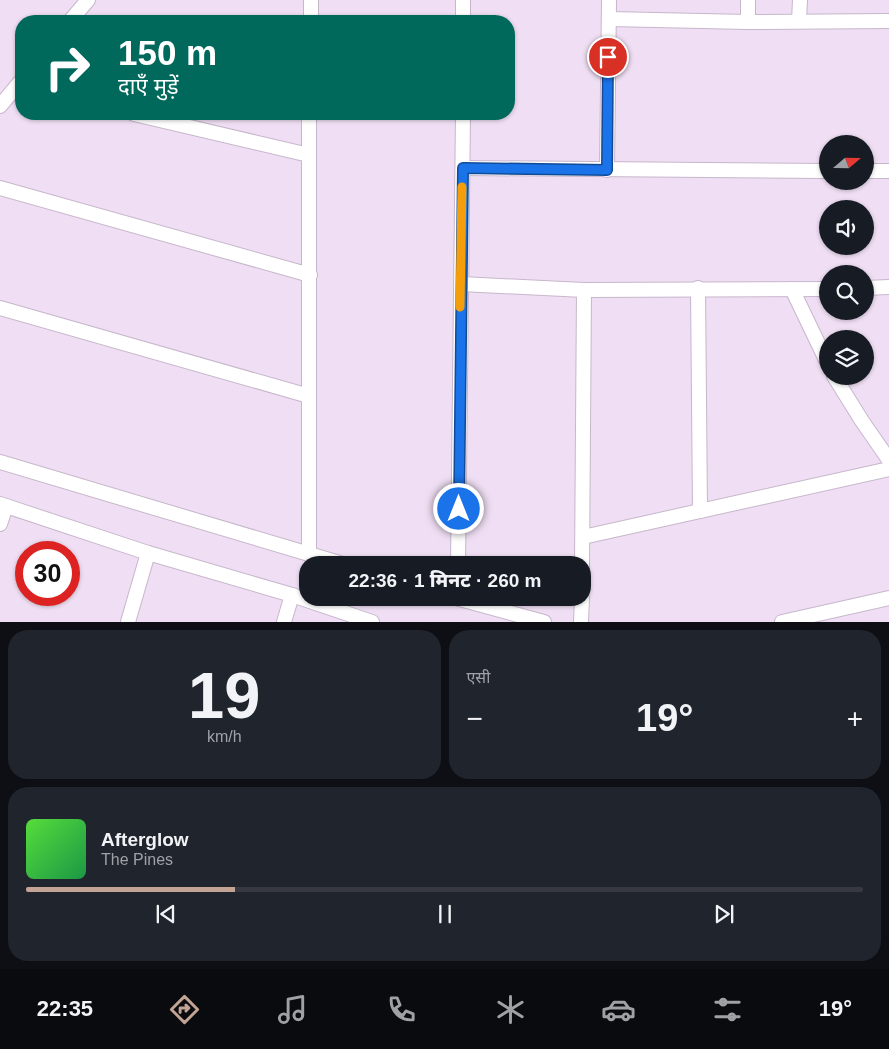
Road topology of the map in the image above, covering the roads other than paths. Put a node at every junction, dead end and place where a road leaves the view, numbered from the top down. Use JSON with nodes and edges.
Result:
{"nodes":[{"id":1,"x":311,"y":0,"type":"edge"},
{"id":2,"x":463,"y":0,"type":"edge"},
{"id":3,"x":609,"y":0,"type":"edge"},
{"id":4,"x":748,"y":0,"type":"edge"},
{"id":5,"x":800,"y":0,"type":"edge"},
{"id":6,"x":83,"y":2,"type":"edge"},
{"id":7,"x":74,"y":15,"type":"edge"},
{"id":8,"x":310,"y":15,"type":"edge"},
{"id":9,"x":463,"y":15,"type":"edge"},
{"id":10,"x":609,"y":19,"type":"junction"},
{"id":11,"x":889,"y":21,"type":"edge"},
{"id":12,"x":748,"y":22,"type":"junction"},
{"id":13,"x":799,"y":22,"type":"junction"},
{"id":14,"x":15,"y":90,"type":"edge"},
{"id":15,"x":0,"y":106,"type":"edge"},
{"id":16,"x":160,"y":120,"type":"edge"},
{"id":17,"x":310,"y":120,"type":"edge"},
{"id":18,"x":463,"y":120,"type":"edge"},
{"id":19,"x":309,"y":155,"type":"junction"},
{"id":20,"x":463,"y":168,"type":"junction"},
{"id":21,"x":607,"y":170,"type":"junction"},
{"id":22,"x":819,"y":171,"type":"edge"},
{"id":23,"x":874,"y":171,"type":"edge"},
{"id":24,"x":889,"y":171,"type":"edge"},
{"id":25,"x":0,"y":188,"type":"edge"},
{"id":26,"x":310,"y":275,"type":"junction"},
{"id":27,"x":460,"y":284,"type":"junction"},
{"id":28,"x":698,"y":288,"type":"junction"},
{"id":29,"x":819,"y":288,"type":"edge"},
{"id":30,"x":874,"y":288,"type":"edge"},
{"id":31,"x":889,"y":288,"type":"edge"},
{"id":32,"x":792,"y":289,"type":"junction"},
{"id":33,"x":584,"y":290,"type":"junction"},
{"id":34,"x":0,"y":308,"type":"edge"},
{"id":35,"x":819,"y":345,"type":"edge"},
{"id":36,"x":840,"y":385,"type":"edge"},
{"id":37,"x":309,"y":396,"type":"junction"},
{"id":38,"x":889,"y":460,"type":"edge"},
{"id":39,"x":0,"y":462,"type":"edge"},
{"id":40,"x":889,"y":470,"type":"edge"},
{"id":41,"x":3,"y":505,"type":"edge"},
{"id":42,"x":700,"y":511,"type":"junction"},
{"id":43,"x":0,"y":524,"type":"edge"},
{"id":44,"x":584,"y":537,"type":"junction"},
{"id":45,"x":148,"y":553,"type":"junction"},
{"id":46,"x":309,"y":554,"type":"junction"},
{"id":47,"x":316,"y":556,"type":"edge"},
{"id":48,"x":458,"y":556,"type":"edge"},
{"id":49,"x":583,"y":556,"type":"edge"},
{"id":50,"x":292,"y":595,"type":"junction"},
{"id":51,"x":889,"y":598,"type":"edge"},
{"id":52,"x":487,"y":606,"type":"edge"},
{"id":53,"x":582,"y":606,"type":"edge"},
{"id":54,"x":128,"y":622,"type":"edge"},
{"id":55,"x":284,"y":622,"type":"edge"},
{"id":56,"x":372,"y":622,"type":"edge"},
{"id":57,"x":544,"y":622,"type":"edge"},
{"id":58,"x":581,"y":622,"type":"edge"},
{"id":59,"x":782,"y":622,"type":"edge"}],
"edges":[{"from":1,"to":8,"type":"street"},
{"from":2,"to":9,"type":"street"},
{"from":3,"to":10,"type":"street"},
{"from":4,"to":12,"type":"street"},
{"from":5,"to":13,"type":"street"},
{"from":6,"to":7,"type":"street"},
{"from":10,"to":12,"type":"street"},
{"from":10,"to":21,"type":"street"},
{"from":11,"to":13,"type":"street"},
{"from":12,"to":13,"type":"street"},
{"from":14,"to":15,"type":"street"},
{"from":16,"to":19,"type":"street"},
{"from":17,"to":19,"type":"street"},
{"from":18,"to":20,"type":"street"},
{"from":19,"to":26,"type":"street"},
{"from":20,"to":21,"type":"street"},
{"from":20,"to":27,"type":"street"},
{"from":21,"to":22,"type":"street"},
{"from":23,"to":24,"type":"street"},
{"from":25,"to":26,"type":"street"},
{"from":26,"to":37,"type":"street"},
{"from":27,"to":33,"type":"street"},
{"from":27,"to":48,"type":"street"},
{"from":28,"to":32,"type":"street"},
{"from":28,"to":33,"type":"street"},
{"from":28,"to":42,"type":"street"},
{"from":29,"to":32,"type":"street"},
{"from":30,"to":31,"type":"street"},
{"from":32,"to":35,"type":"street"},
{"from":33,"to":44,"type":"street"},
{"from":34,"to":37,"type":"street"},
{"from":36,"to":38,"type":"street"},
{"from":37,"to":46,"type":"street"},
{"from":39,"to":46,"type":"street"},
{"from":40,"to":42,"type":"street"},
{"from":41,"to":43,"type":"street"},
{"from":41,"to":45,"type":"street"},
{"from":42,"to":44,"type":"street"},
{"from":44,"to":49,"type":"street"},
{"from":45,"to":50,"type":"street"},
{"from":45,"to":54,"type":"street"},
{"from":46,"to":47,"type":"street"},
{"from":50,"to":55,"type":"street"},
{"from":50,"to":56,"type":"street"},
{"from":51,"to":59,"type":"street"},
{"from":52,"to":57,"type":"street"},
{"from":53,"to":58,"type":"street"}]}
